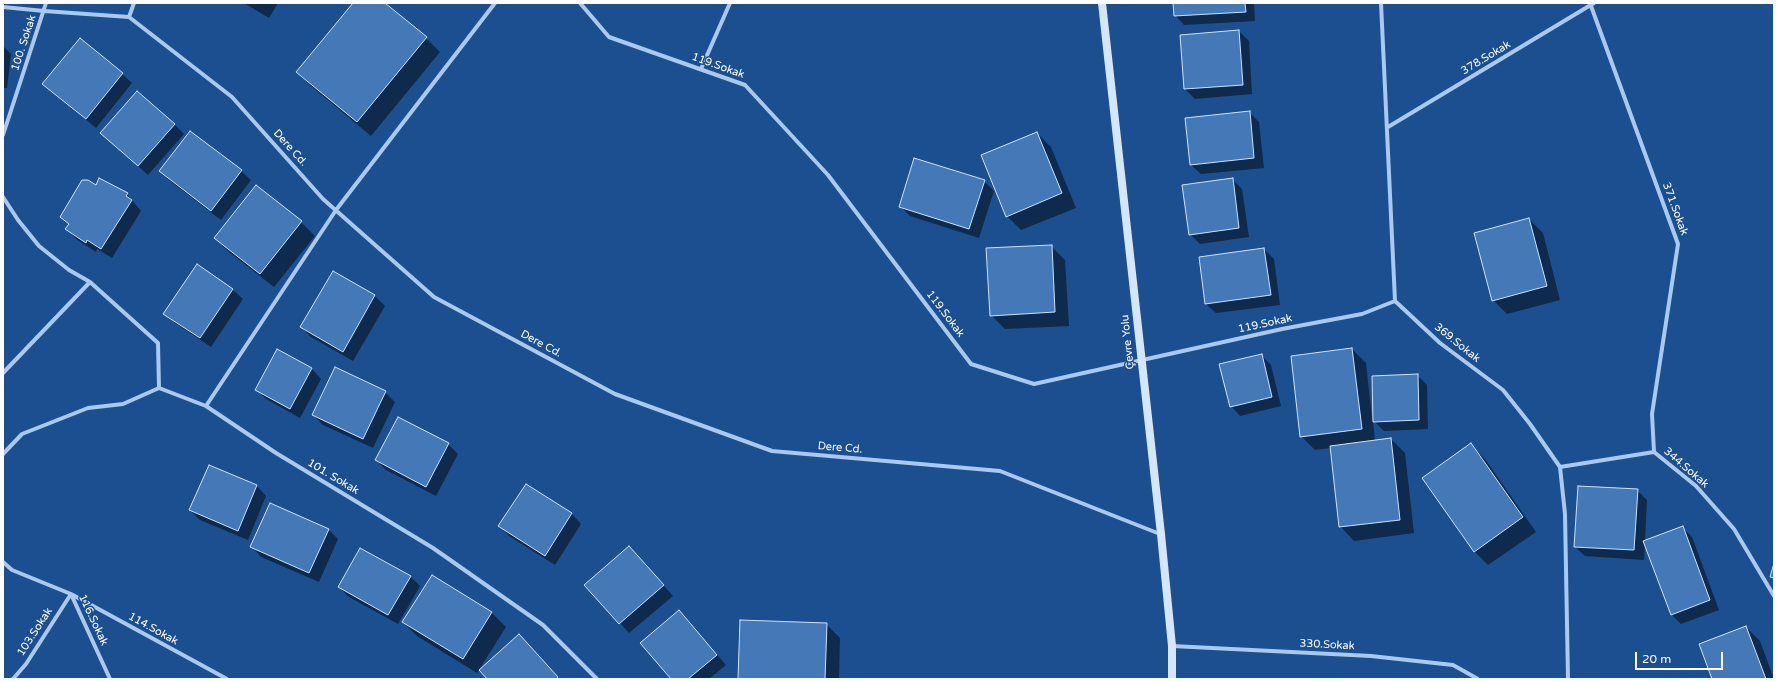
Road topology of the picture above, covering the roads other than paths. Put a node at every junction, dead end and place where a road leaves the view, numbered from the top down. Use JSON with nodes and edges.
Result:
{"nodes":[{"id":1,"x":46,"y":3,"type":"edge"},
{"id":2,"x":134,"y":3,"type":"edge"},
{"id":3,"x":495,"y":3,"type":"edge"},
{"id":4,"x":580,"y":3,"type":"edge"},
{"id":5,"x":730,"y":3,"type":"edge"},
{"id":6,"x":1102,"y":3,"type":"edge"},
{"id":7,"x":1381,"y":3,"type":"edge"},
{"id":8,"x":1592,"y":4,"type":"edge"},
{"id":9,"x":3,"y":7,"type":"edge"},
{"id":10,"x":44,"y":11,"type":"junction"},
{"id":11,"x":129,"y":17,"type":"junction"},
{"id":12,"x":701,"y":69,"type":"junction"},
{"id":13,"x":1388,"y":127,"type":"junction"},
{"id":14,"x":3,"y":135,"type":"edge"},
{"id":15,"x":3,"y":197,"type":"edge"},
{"id":16,"x":336,"y":210,"type":"junction"},
{"id":17,"x":90,"y":282,"type":"junction"},
{"id":18,"x":1395,"y":301,"type":"junction"},
{"id":19,"x":1141,"y":359,"type":"junction"},
{"id":20,"x":3,"y":373,"type":"edge"},
{"id":21,"x":159,"y":388,"type":"junction"},
{"id":22,"x":206,"y":406,"type":"junction"},
{"id":23,"x":1654,"y":452,"type":"junction"},
{"id":24,"x":3,"y":454,"type":"edge"},
{"id":25,"x":1560,"y":467,"type":"junction"},
{"id":26,"x":1161,"y":534,"type":"junction"},
{"id":27,"x":3,"y":562,"type":"edge"},
{"id":28,"x":71,"y":594,"type":"junction"},
{"id":29,"x":1774,"y":596,"type":"edge"},
{"id":30,"x":1172,"y":646,"type":"junction"},
{"id":31,"x":13,"y":679,"type":"edge"},
{"id":32,"x":110,"y":679,"type":"edge"},
{"id":33,"x":227,"y":679,"type":"edge"},
{"id":34,"x":597,"y":679,"type":"edge"},
{"id":35,"x":1172,"y":679,"type":"edge"},
{"id":36,"x":1478,"y":679,"type":"edge"},
{"id":37,"x":1568,"y":679,"type":"edge"}],
"edges":[{"from":1,"to":10,"type":"street","name":"100. Sokak"},
{"from":2,"to":11,"type":"street"},
{"from":3,"to":16,"type":"street"},
{"from":4,"to":12,"type":"street","name":"119.Sokak"},
{"from":5,"to":12,"type":"street"},
{"from":6,"to":19,"type":"street","name":"Çevre Yolu"},
{"from":7,"to":13,"type":"street"},
{"from":8,"to":13,"type":"street","name":"378.Sokak"},
{"from":8,"to":23,"type":"street","name":"371.Sokak"},
{"from":9,"to":10,"type":"street"},
{"from":10,"to":11,"type":"street"},
{"from":10,"to":14,"type":"street","name":"100. Sokak"},
{"from":11,"to":16,"type":"street","name":"Dere Cd."},
{"from":12,"to":19,"type":"street","name":"119.Sokak"},
{"from":13,"to":18,"type":"street"},
{"from":15,"to":17,"type":"street"},
{"from":16,"to":22,"type":"street"},
{"from":16,"to":26,"type":"street","name":"Dere Cd."},
{"from":17,"to":20,"type":"street"},
{"from":17,"to":21,"type":"street"},
{"from":18,"to":19,"type":"street","name":"119.Sokak"},
{"from":18,"to":25,"type":"street","name":"369.Sokak"},
{"from":19,"to":26,"type":"street","name":"Çevre Yolu"},
{"from":21,"to":22,"type":"street","name":"101. Sokak"},
{"from":21,"to":24,"type":"street"},
{"from":22,"to":34,"type":"street","name":"101. Sokak"},
{"from":23,"to":25,"type":"street","name":"344.Sokak"},
{"from":23,"to":29,"type":"street","name":"344.Sokak"},
{"from":25,"to":37,"type":"street","name":"369.Sokak"},
{"from":26,"to":30,"type":"street","name":"Çevre Yolu"},
{"from":27,"to":28,"type":"street","name":"116.Sokak"},
{"from":28,"to":31,"type":"street","name":"103.Sokak"},
{"from":28,"to":32,"type":"street","name":"116.Sokak"},
{"from":28,"to":33,"type":"street","name":"114.Sokak"},
{"from":30,"to":35,"type":"street","name":"Çevre Yolu"},
{"from":30,"to":36,"type":"street","name":"330.Sokak"}]}
